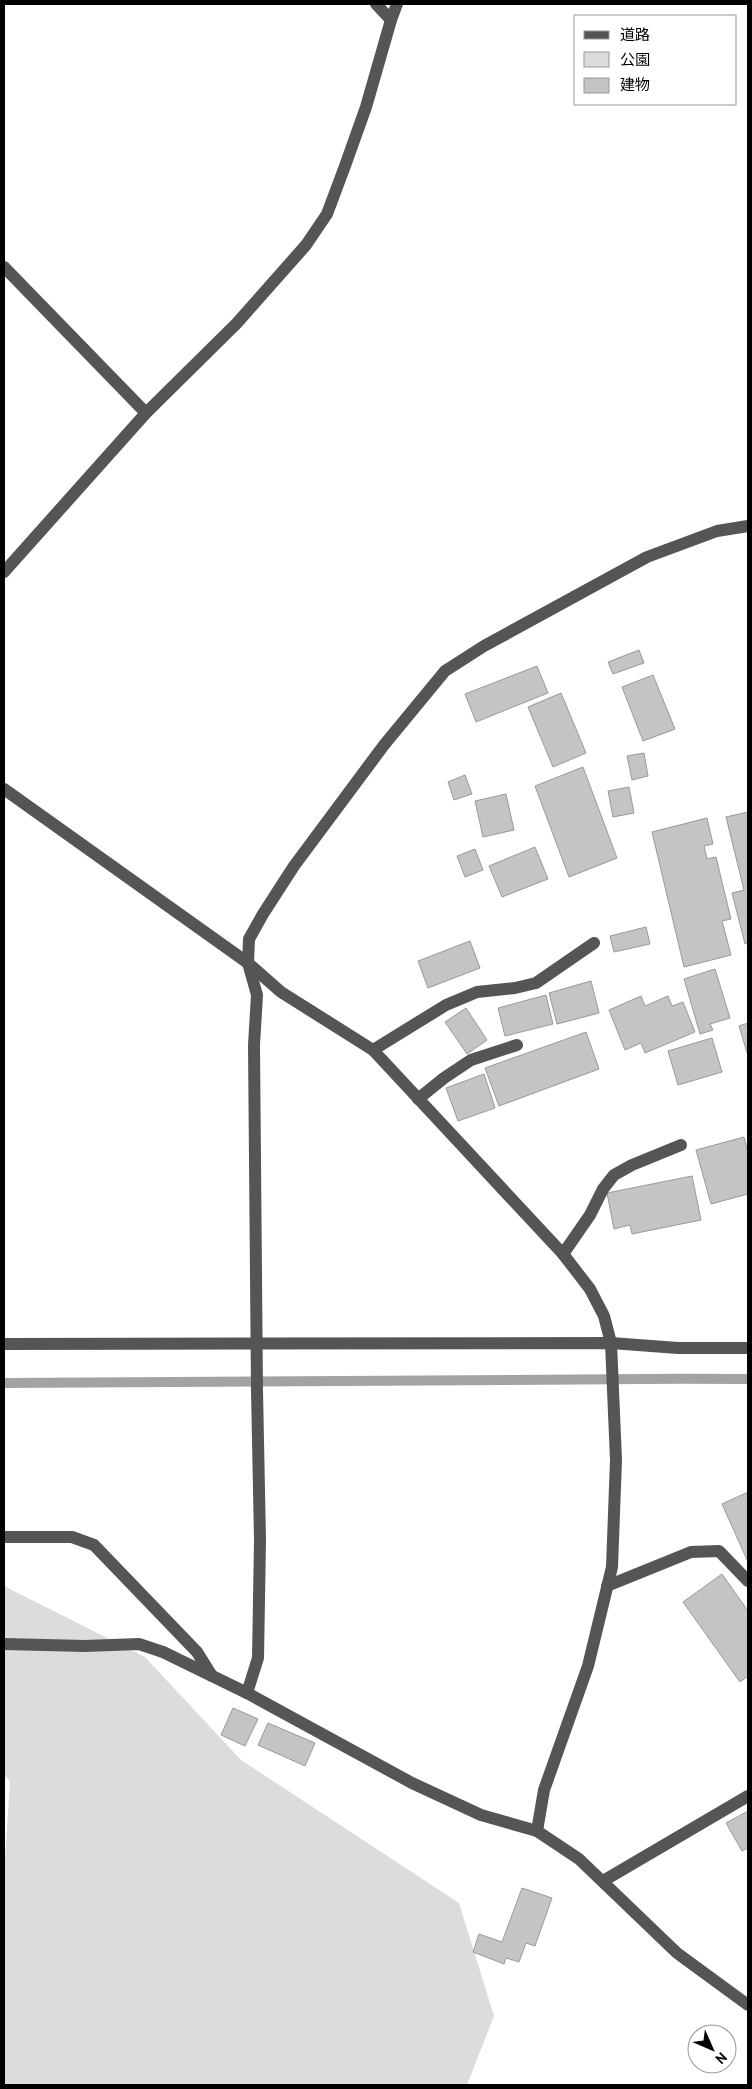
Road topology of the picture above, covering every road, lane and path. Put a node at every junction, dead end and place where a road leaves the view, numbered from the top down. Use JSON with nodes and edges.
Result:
{"nodes":[{"id":1,"x":376,"y":4,"type":"edge"},
{"id":2,"x":397,"y":4,"type":"edge"},
{"id":3,"x":391,"y":20,"type":"junction"},
{"id":4,"x":4,"y":267,"type":"edge"},
{"id":5,"x":146,"y":413,"type":"junction"},
{"id":6,"x":748,"y":526,"type":"edge"},
{"id":7,"x":4,"y":572,"type":"edge"},
{"id":8,"x":4,"y":789,"type":"edge"},
{"id":9,"x":594,"y":943,"type":"dead end"},
{"id":10,"x":248,"y":963,"type":"junction"},
{"id":11,"x":517,"y":1045,"type":"dead end"},
{"id":12,"x":373,"y":1050,"type":"junction"},
{"id":13,"x":418,"y":1099,"type":"junction"},
{"id":14,"x":681,"y":1145,"type":"dead end"},
{"id":15,"x":563,"y":1254,"type":"junction"},
{"id":16,"x":257,"y":1343,"type":"junction"},
{"id":17,"x":611,"y":1343,"type":"junction"},
{"id":18,"x":4,"y":1344,"type":"edge"},
{"id":19,"x":748,"y":1348,"type":"edge"},
{"id":20,"x":4,"y":1537,"type":"edge"},
{"id":21,"x":748,"y":1581,"type":"edge"},
{"id":22,"x":608,"y":1586,"type":"junction"},
{"id":23,"x":4,"y":1644,"type":"edge"},
{"id":24,"x":212,"y":1676,"type":"junction"},
{"id":25,"x":247,"y":1693,"type":"junction"},
{"id":26,"x":748,"y":1796,"type":"edge"},
{"id":27,"x":537,"y":1831,"type":"junction"},
{"id":28,"x":603,"y":1881,"type":"junction"},
{"id":29,"x":748,"y":2005,"type":"edge"}],
"edges":[{"from":1,"to":3,"type":"street"},
{"from":2,"to":3,"type":"street"},
{"from":3,"to":5,"type":"street"},
{"from":4,"to":5,"type":"street"},
{"from":5,"to":7,"type":"street"},
{"from":6,"to":10,"type":"street"},
{"from":8,"to":10,"type":"street"},
{"from":9,"to":12,"type":"street"},
{"from":10,"to":12,"type":"street"},
{"from":10,"to":16,"type":"street"},
{"from":11,"to":13,"type":"street"},
{"from":12,"to":13,"type":"street"},
{"from":13,"to":15,"type":"street"},
{"from":14,"to":15,"type":"street"},
{"from":15,"to":17,"type":"street"},
{"from":16,"to":17,"type":"street"},
{"from":16,"to":18,"type":"street"},
{"from":16,"to":25,"type":"street"},
{"from":17,"to":19,"type":"street"},
{"from":17,"to":22,"type":"street"},
{"from":20,"to":24,"type":"street"},
{"from":21,"to":22,"type":"street"},
{"from":22,"to":27,"type":"street"},
{"from":23,"to":24,"type":"street"},
{"from":24,"to":25,"type":"street"},
{"from":25,"to":27,"type":"street"},
{"from":26,"to":28,"type":"street"},
{"from":27,"to":28,"type":"street"},
{"from":28,"to":29,"type":"street"}]}
